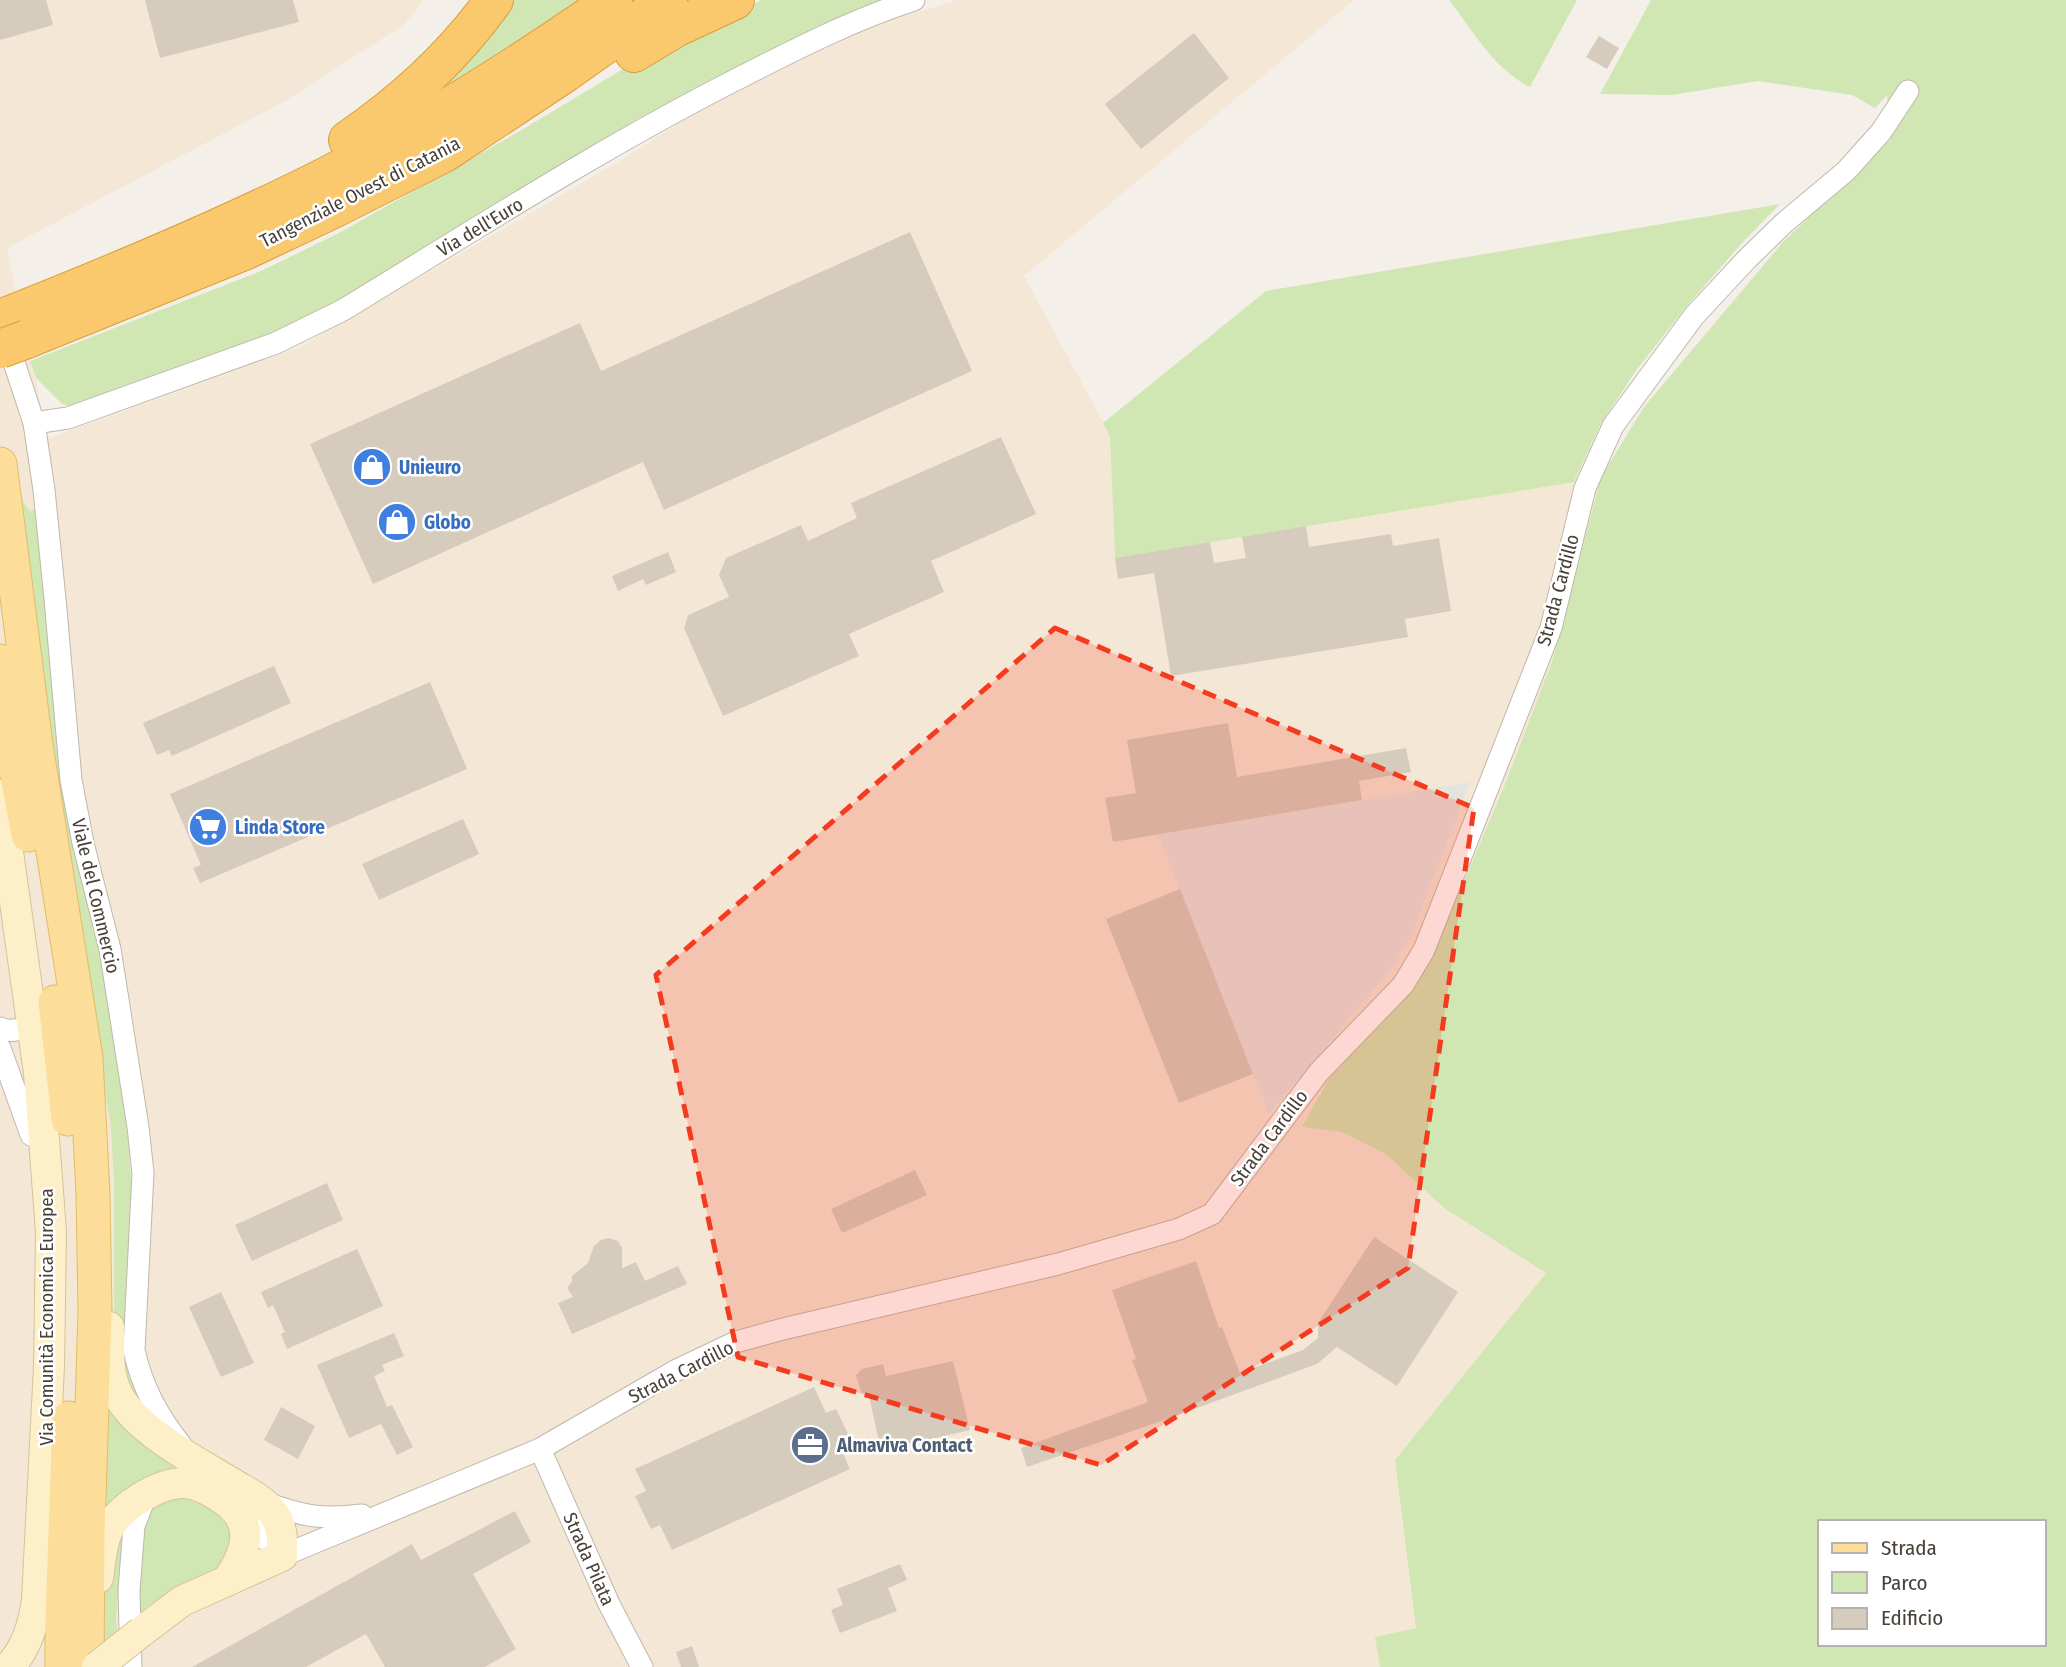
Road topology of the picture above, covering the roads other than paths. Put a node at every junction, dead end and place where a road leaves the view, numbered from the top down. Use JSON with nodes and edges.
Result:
{"nodes":[{"id":1,"x":494,"y":0,"type":"edge"},
{"id":2,"x":613,"y":0,"type":"edge"},
{"id":3,"x":668,"y":0,"type":"edge"},
{"id":4,"x":735,"y":0,"type":"edge"},
{"id":5,"x":914,"y":0,"type":"edge"},
{"id":6,"x":1908,"y":91,"type":"dead end"},
{"id":7,"x":444,"y":153,"type":"junction"},
{"id":8,"x":8,"y":328,"type":"edge"},
{"id":9,"x":34,"y":423,"type":"junction"},
{"id":10,"x":0,"y":464,"type":"edge"},
{"id":11,"x":0,"y":661,"type":"edge"},
{"id":12,"x":0,"y":795,"type":"edge"},
{"id":13,"x":32,"y":1021,"type":"junction"},
{"id":14,"x":0,"y":1028,"type":"edge"},
{"id":15,"x":0,"y":1048,"type":"edge"},
{"id":16,"x":86,"y":1058,"type":"junction"},
{"id":17,"x":44,"y":1132,"type":"junction"},
{"id":18,"x":540,"y":1449,"type":"junction"},
{"id":19,"x":194,"y":1460,"type":"junction"},
{"id":20,"x":146,"y":1495,"type":"junction"},
{"id":21,"x":250,"y":1506,"type":"junction"},
{"id":22,"x":388,"y":1512,"type":"junction"},
{"id":23,"x":282,"y":1556,"type":"junction"},
{"id":24,"x":229,"y":1578,"type":"junction"},
{"id":25,"x":62,"y":1617,"type":"junction"},
{"id":26,"x":83,"y":1663,"type":"edge"},
{"id":27,"x":9,"y":1667,"type":"edge"},
{"id":28,"x":52,"y":1667,"type":"edge"},
{"id":29,"x":131,"y":1667,"type":"edge"},
{"id":30,"x":642,"y":1667,"type":"edge"}],
"edges":[{"from":1,"to":8,"type":"highway"},
{"from":2,"to":8,"type":"highway","name":"Tangenziale Ovest di Catania"},
{"from":3,"to":7,"type":"highway","name":"Tangenziale Ovest di Catania"},
{"from":4,"to":7,"type":"highway"},
{"from":5,"to":9,"type":"street","name":"Via dell'Euro"},
{"from":6,"to":18,"type":"street","name":"Strada Cardillo"},
{"from":7,"to":8,"type":"highway","name":"Tangenziale Ovest di Catania"},
{"from":8,"to":9,"type":"street","name":"Viale del Commercio"},
{"from":9,"to":19,"type":"street","name":"Viale del Commercio"},
{"from":10,"to":16,"type":"main road"},
{"from":11,"to":25,"type":"main road"},
{"from":12,"to":13,"type":"main road","name":"Via Comunità Economica Europea"},
{"from":13,"to":14,"type":"street"},
{"from":13,"to":17,"type":"main road","name":"Via Comunità Economica Europea"},
{"from":15,"to":17,"type":"street"},
{"from":16,"to":19,"type":"main road"},
{"from":16,"to":26,"type":"main road"},
{"from":17,"to":27,"type":"main road","name":"Via Comunità Economica Europea"},
{"from":18,"to":22,"type":"street","name":"Strada Cardillo"},
{"from":18,"to":30,"type":"street","name":"Strada Pilata"},
{"from":19,"to":21,"type":"main road"},
{"from":20,"to":21,"type":"main road"},
{"from":20,"to":26,"type":"main road"},
{"from":20,"to":29,"type":"street"},
{"from":21,"to":22,"type":"street"},
{"from":21,"to":23,"type":"main road"},
{"from":21,"to":24,"type":"main road"},
{"from":22,"to":23,"type":"street","name":"Strada Cardillo"},
{"from":23,"to":24,"type":"main road","name":"Strada Cardillo"},
{"from":24,"to":26,"type":"main road","name":"Strada Cardillo","bridge":true},
{"from":25,"to":26,"type":"main road"},
{"from":25,"to":28,"type":"main road"}]}
